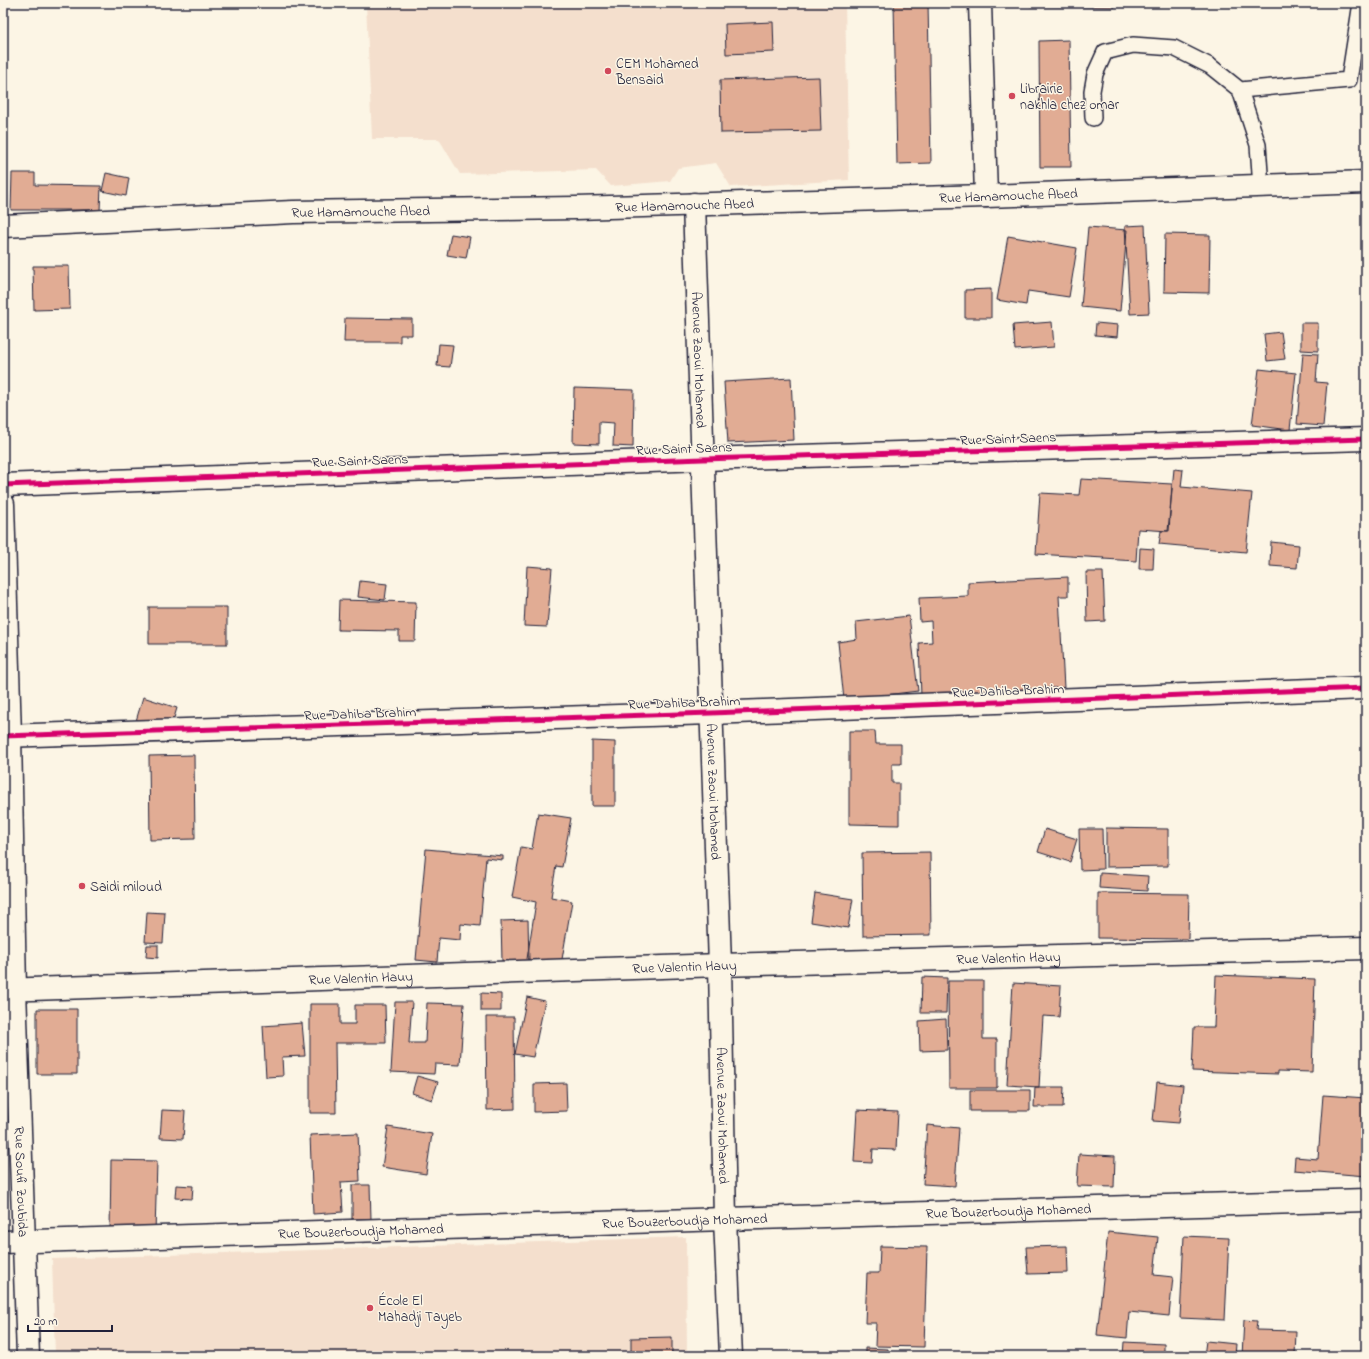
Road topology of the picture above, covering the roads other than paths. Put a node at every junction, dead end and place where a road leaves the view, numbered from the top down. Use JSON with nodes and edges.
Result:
{"nodes":[{"id":1,"x":980,"y":3,"type":"edge"},
{"id":2,"x":1361,"y":3,"type":"edge"},
{"id":3,"x":1240,"y":90,"type":"junction"},
{"id":4,"x":1093,"y":118,"type":"dead end"},
{"id":5,"x":1366,"y":182,"type":"edge"},
{"id":6,"x":1261,"y":187,"type":"junction"},
{"id":7,"x":986,"y":196,"type":"junction"},
{"id":8,"x":694,"y":204,"type":"junction"},
{"id":9,"x":3,"y":226,"type":"edge"},
{"id":10,"x":1366,"y":439,"type":"edge"},
{"id":11,"x":703,"y":459,"type":"junction"},
{"id":12,"x":3,"y":485,"type":"edge"},
{"id":13,"x":3,"y":504,"type":"edge"},
{"id":14,"x":1366,"y":688,"type":"edge"},
{"id":15,"x":712,"y":713,"type":"junction"},
{"id":16,"x":7,"y":736,"type":"edge"},
{"id":17,"x":1366,"y":948,"type":"edge"},
{"id":18,"x":720,"y":965,"type":"junction"},
{"id":19,"x":9,"y":990,"type":"edge"},
{"id":20,"x":1366,"y":1200,"type":"edge"},
{"id":21,"x":725,"y":1219,"type":"junction"},
{"id":22,"x":3,"y":1242,"type":"edge"},
{"id":23,"x":24,"y":1242,"type":"junction"},
{"id":24,"x":28,"y":1356,"type":"edge"},
{"id":25,"x":731,"y":1356,"type":"edge"}],
"edges":[{"from":1,"to":7,"type":"street"},
{"from":2,"to":3,"type":"lane"},
{"from":3,"to":4,"type":"lane"},
{"from":3,"to":6,"type":"lane"},
{"from":5,"to":6,"type":"street","name":"Rue Hamamouche Abed"},
{"from":6,"to":7,"type":"street","name":"Rue Hamamouche Abed"},
{"from":7,"to":8,"type":"street","name":"Rue Hamamouche Abed"},
{"from":8,"to":9,"type":"street","name":"Rue Hamamouche Abed"},
{"from":8,"to":11,"type":"street","name":"Avenue Zaoui Mohamed"},
{"from":10,"to":11,"type":"street","name":"Rue Saint Saens"},
{"from":11,"to":12,"type":"street","name":"Rue Saint Saens"},
{"from":11,"to":15,"type":"street","name":"Avenue Zaoui Mohamed"},
{"from":13,"to":16,"type":"street","name":"Rue Soufi Zoubida"},
{"from":14,"to":15,"type":"street","name":"Rue Dahiba Brahim"},
{"from":15,"to":16,"type":"street","name":"Rue Dahiba Brahim"},
{"from":15,"to":18,"type":"street","name":"Avenue Zaoui Mohamed"},
{"from":16,"to":19,"type":"street","name":"Rue Soufi Zoubida"},
{"from":17,"to":18,"type":"street","name":"Rue Valentin Hauy"},
{"from":18,"to":19,"type":"street","name":"Rue Valentin Hauy"},
{"from":18,"to":21,"type":"street","name":"Avenue Zaoui Mohamed"},
{"from":19,"to":23,"type":"street","name":"Rue Soufi Zoubida"},
{"from":20,"to":21,"type":"street","name":"Rue Bouzerboudja Mohamed"},
{"from":21,"to":23,"type":"street","name":"Rue Bouzerboudja Mohamed"},
{"from":21,"to":25,"type":"street","name":"Avenue Zaoui Mohamed"},
{"from":22,"to":23,"type":"street","name":"Rue Bouzerboudja Mohamed"},
{"from":23,"to":24,"type":"street","name":"Rue Soufi Zoubida"}]}
